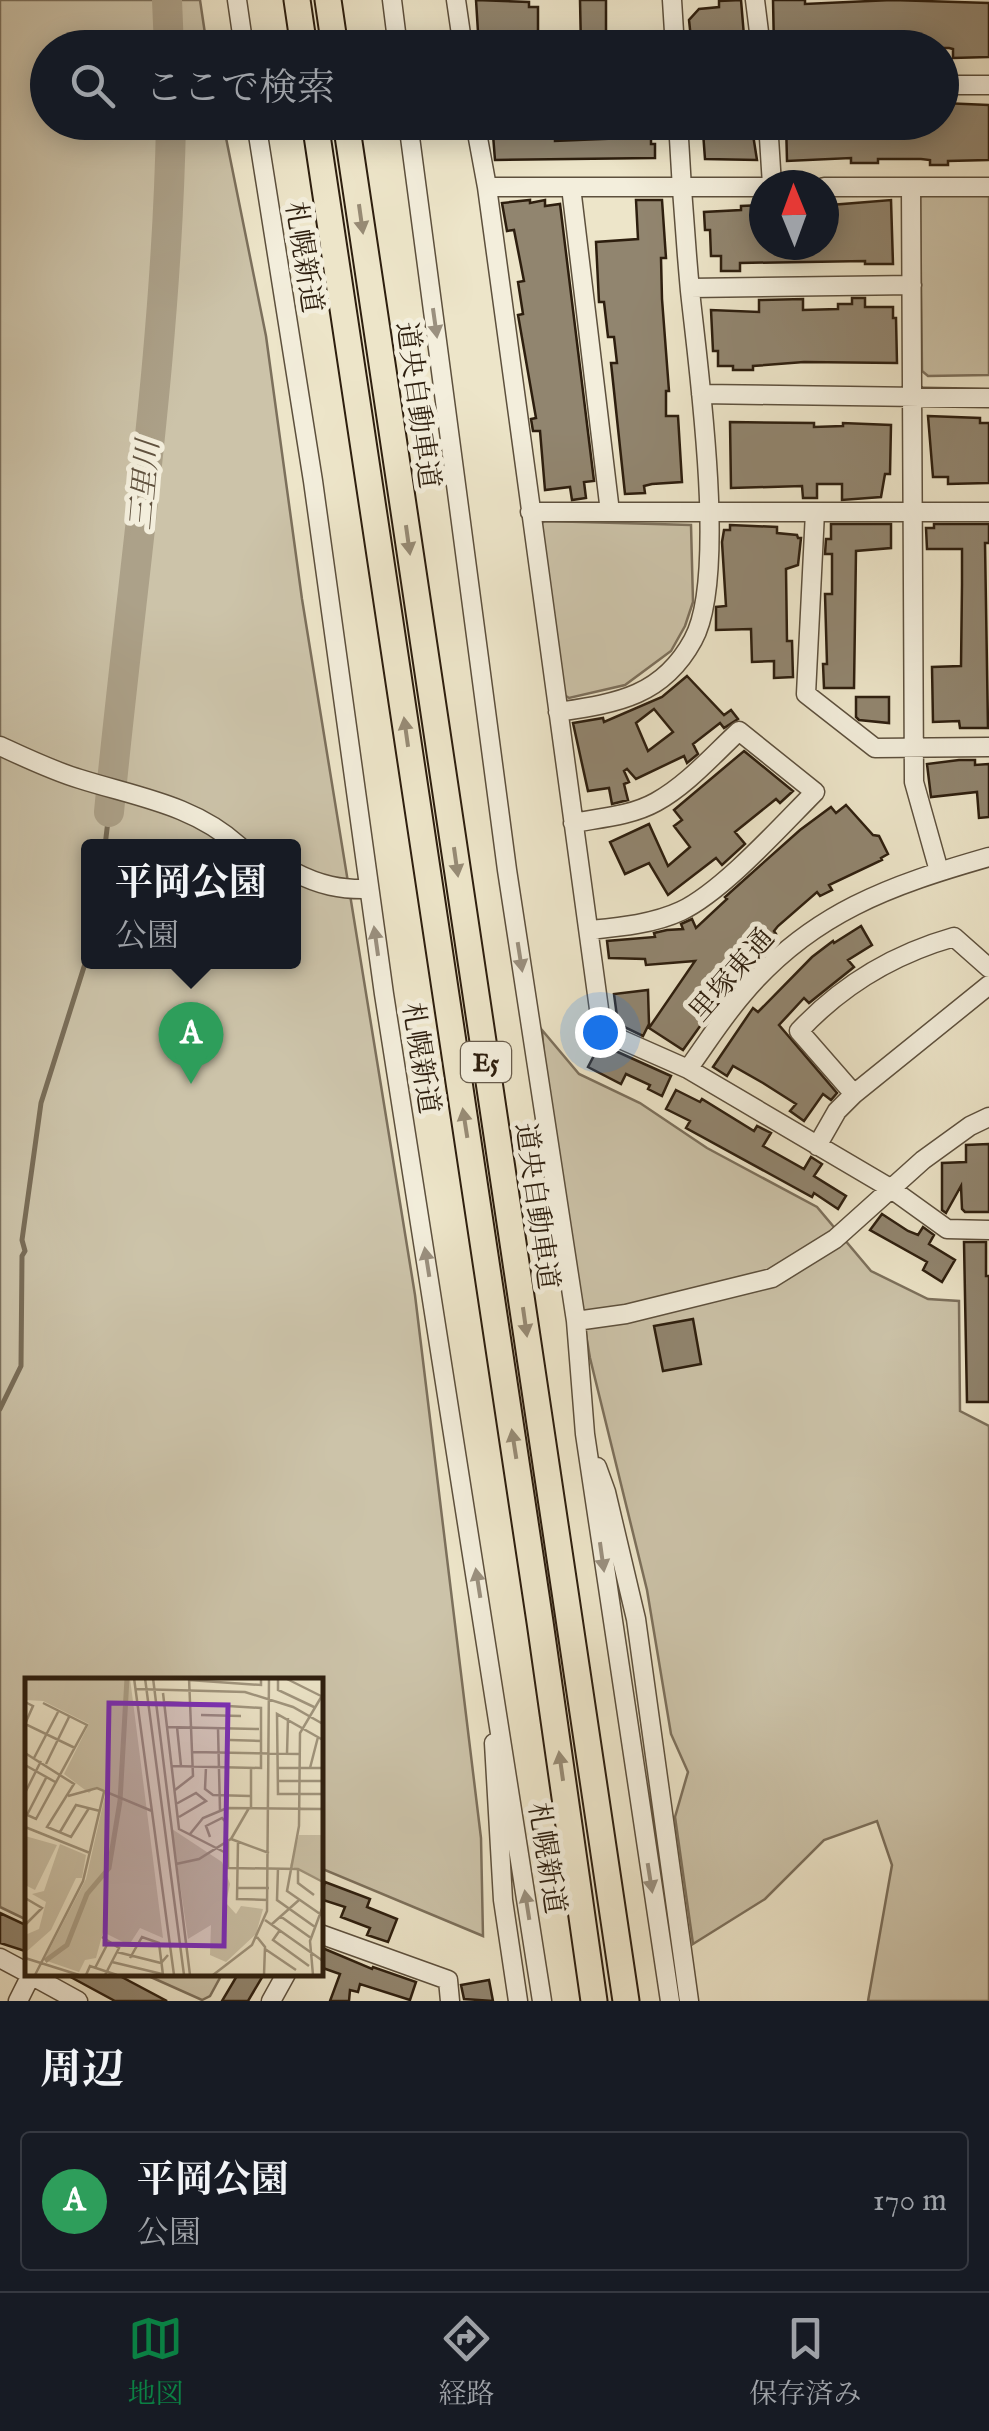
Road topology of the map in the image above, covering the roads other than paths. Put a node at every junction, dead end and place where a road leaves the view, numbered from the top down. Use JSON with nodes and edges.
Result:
{"nodes":[{"id":1,"x":237,"y":0,"type":"edge"},
{"id":2,"x":297,"y":0,"type":"edge"},
{"id":3,"x":328,"y":0,"type":"edge"},
{"id":4,"x":392,"y":0,"type":"edge"},
{"id":5,"x":456,"y":0,"type":"edge"},
{"id":6,"x":672,"y":0,"type":"edge"},
{"id":7,"x":755,"y":0,"type":"edge"},
{"id":8,"x":241,"y":30,"type":"edge"},
{"id":9,"x":301,"y":30,"type":"edge"},
{"id":10,"x":332,"y":30,"type":"edge"},
{"id":11,"x":396,"y":30,"type":"edge"},
{"id":12,"x":460,"y":30,"type":"edge"},
{"id":13,"x":673,"y":30,"type":"edge"},
{"id":14,"x":759,"y":30,"type":"edge"},
{"id":15,"x":959,"y":85,"type":"edge"},
{"id":16,"x":989,"y":85,"type":"edge"},
{"id":17,"x":259,"y":140,"type":"edge"},
{"id":18,"x":318,"y":140,"type":"edge"},
{"id":19,"x":349,"y":140,"type":"edge"},
{"id":20,"x":410,"y":140,"type":"edge"},
{"id":21,"x":478,"y":140,"type":"edge"},
{"id":22,"x":679,"y":140,"type":"edge"},
{"id":23,"x":769,"y":140,"type":"edge"},
{"id":24,"x":771,"y":170,"type":"edge"},
{"id":25,"x":487,"y":187,"type":"junction"},
{"id":26,"x":570,"y":187,"type":"junction"},
{"id":27,"x":681,"y":187,"type":"junction"},
{"id":28,"x":749,"y":187,"type":"edge"},
{"id":29,"x":839,"y":187,"type":"edge"},
{"id":30,"x":911,"y":187,"type":"junction"},
{"id":31,"x":989,"y":187,"type":"edge"},
{"id":32,"x":912,"y":286,"type":"junction"},
{"id":33,"x":690,"y":288,"type":"junction"},
{"id":34,"x":701,"y":394,"type":"junction"},
{"id":35,"x":913,"y":396,"type":"junction"},
{"id":36,"x":989,"y":398,"type":"edge"},
{"id":37,"x":530,"y":512,"type":"junction"},
{"id":38,"x":610,"y":512,"type":"junction"},
{"id":39,"x":708,"y":512,"type":"junction"},
{"id":40,"x":815,"y":512,"type":"junction"},
{"id":41,"x":913,"y":512,"type":"junction"},
{"id":42,"x":989,"y":512,"type":"edge"},
{"id":43,"x":558,"y":712,"type":"junction"},
{"id":44,"x":0,"y":746,"type":"edge"},
{"id":45,"x":989,"y":747,"type":"edge"},
{"id":46,"x":913,"y":749,"type":"junction"},
{"id":47,"x":573,"y":822,"type":"junction"},
{"id":48,"x":229,"y":839,"type":"edge"},
{"id":49,"x":989,"y":857,"type":"edge"},
{"id":50,"x":939,"y":871,"type":"junction"},
{"id":51,"x":301,"y":876,"type":"edge"},
{"id":52,"x":369,"y":889,"type":"junction"},
{"id":53,"x":590,"y":930,"type":"junction"},
{"id":54,"x":989,"y":968,"type":"edge"},
{"id":55,"x":989,"y":985,"type":"edge"},
{"id":56,"x":688,"y":1068,"type":"junction"},
{"id":57,"x":854,"y":1094,"type":"junction"},
{"id":58,"x":989,"y":1118,"type":"edge"},
{"id":59,"x":818,"y":1146,"type":"junction"},
{"id":60,"x":890,"y":1188,"type":"junction"},
{"id":61,"x":989,"y":1230,"type":"edge"},
{"id":62,"x":576,"y":1321,"type":"junction"},
{"id":63,"x":585,"y":1434,"type":"junction"},
{"id":64,"x":492,"y":1671,"type":"junction"},
{"id":65,"x":322,"y":1935,"type":"edge"},
{"id":66,"x":0,"y":1958,"type":"edge"},
{"id":67,"x":25,"y":1972,"type":"edge"},
{"id":68,"x":28,"y":1976,"type":"edge"},
{"id":69,"x":33,"y":1976,"type":"edge"},
{"id":70,"x":285,"y":1976,"type":"edge"},
{"id":71,"x":18,"y":2001,"type":"edge"},
{"id":72,"x":78,"y":2001,"type":"edge"},
{"id":73,"x":271,"y":2001,"type":"edge"},
{"id":74,"x":450,"y":2001,"type":"edge"},
{"id":75,"x":518,"y":2001,"type":"edge"},
{"id":76,"x":542,"y":2001,"type":"edge"},
{"id":77,"x":594,"y":2001,"type":"edge"},
{"id":78,"x":626,"y":2001,"type":"edge"},
{"id":79,"x":670,"y":2001,"type":"edge"},
{"id":80,"x":689,"y":2001,"type":"edge"}],
"edges":[{"from":1,"to":8,"type":"street"},
{"from":2,"to":9,"type":"highway"},
{"from":3,"to":10,"type":"highway"},
{"from":4,"to":11,"type":"street"},
{"from":5,"to":12,"type":"street"},
{"from":6,"to":13,"type":"street"},
{"from":7,"to":14,"type":"street"},
{"from":15,"to":16,"type":"street"},
{"from":17,"to":52,"type":"street","name":"札幌新道"},
{"from":77,"to":18,"type":"highway","number":"E5","one_way":true},
{"from":19,"to":78,"type":"highway","name":"道央自動車道","number":"E5","one_way":true},
{"from":20,"to":62,"type":"street","one_way":true},
{"from":21,"to":25,"type":"street"},
{"from":22,"to":27,"type":"street"},
{"from":23,"to":24,"type":"street"},
{"from":25,"to":26,"type":"street"},
{"from":25,"to":37,"type":"street"},
{"from":26,"to":27,"type":"street"},
{"from":26,"to":38,"type":"street"},
{"from":27,"to":28,"type":"street"},
{"from":27,"to":33,"type":"street"},
{"from":29,"to":30,"type":"street"},
{"from":30,"to":31,"type":"street"},
{"from":30,"to":32,"type":"street"},
{"from":32,"to":33,"type":"street"},
{"from":32,"to":35,"type":"street"},
{"from":33,"to":34,"type":"street"},
{"from":34,"to":35,"type":"street"},
{"from":34,"to":39,"type":"street"},
{"from":35,"to":36,"type":"street"},
{"from":35,"to":41,"type":"street"},
{"from":37,"to":38,"type":"street"},
{"from":37,"to":43,"type":"street"},
{"from":38,"to":39,"type":"street"},
{"from":39,"to":40,"type":"street"},
{"from":39,"to":43,"type":"street"},
{"from":40,"to":41,"type":"street"},
{"from":40,"to":46,"type":"street"},
{"from":41,"to":42,"type":"street"},
{"from":41,"to":46,"type":"street"},
{"from":43,"to":47,"type":"street"},
{"from":44,"to":48,"type":"street"},
{"from":45,"to":46,"type":"street"},
{"from":46,"to":50,"type":"street"},
{"from":47,"to":53,"type":"street"},
{"from":47,"to":53,"type":"street"},
{"from":49,"to":50,"type":"street","name":"里塚東通"},
{"from":50,"to":56,"type":"street","name":"里塚東通"},
{"from":51,"to":52,"type":"street"},
{"from":64,"to":52,"type":"street","name":"札幌新道","one_way":true},
{"from":53,"to":56,"type":"street"},
{"from":54,"to":57,"type":"street"},
{"from":55,"to":57,"type":"street"},
{"from":56,"to":59,"type":"street"},
{"from":57,"to":59,"type":"street"},
{"from":58,"to":60,"type":"street"},
{"from":59,"to":60,"type":"street"},
{"from":60,"to":61,"type":"street"},
{"from":60,"to":62,"type":"street"},
{"from":62,"to":63,"type":"street"},
{"from":63,"to":79,"type":"street","one_way":true},
{"from":63,"to":80,"type":"street"},
{"from":64,"to":75,"type":"street"},
{"from":76,"to":64,"type":"street","name":"札幌新道","one_way":true},
{"from":65,"to":74,"type":"street"},
{"from":66,"to":67,"type":"street"},
{"from":68,"to":71,"type":"street"},
{"from":69,"to":72,"type":"street"},
{"from":70,"to":73,"type":"street"}]}
